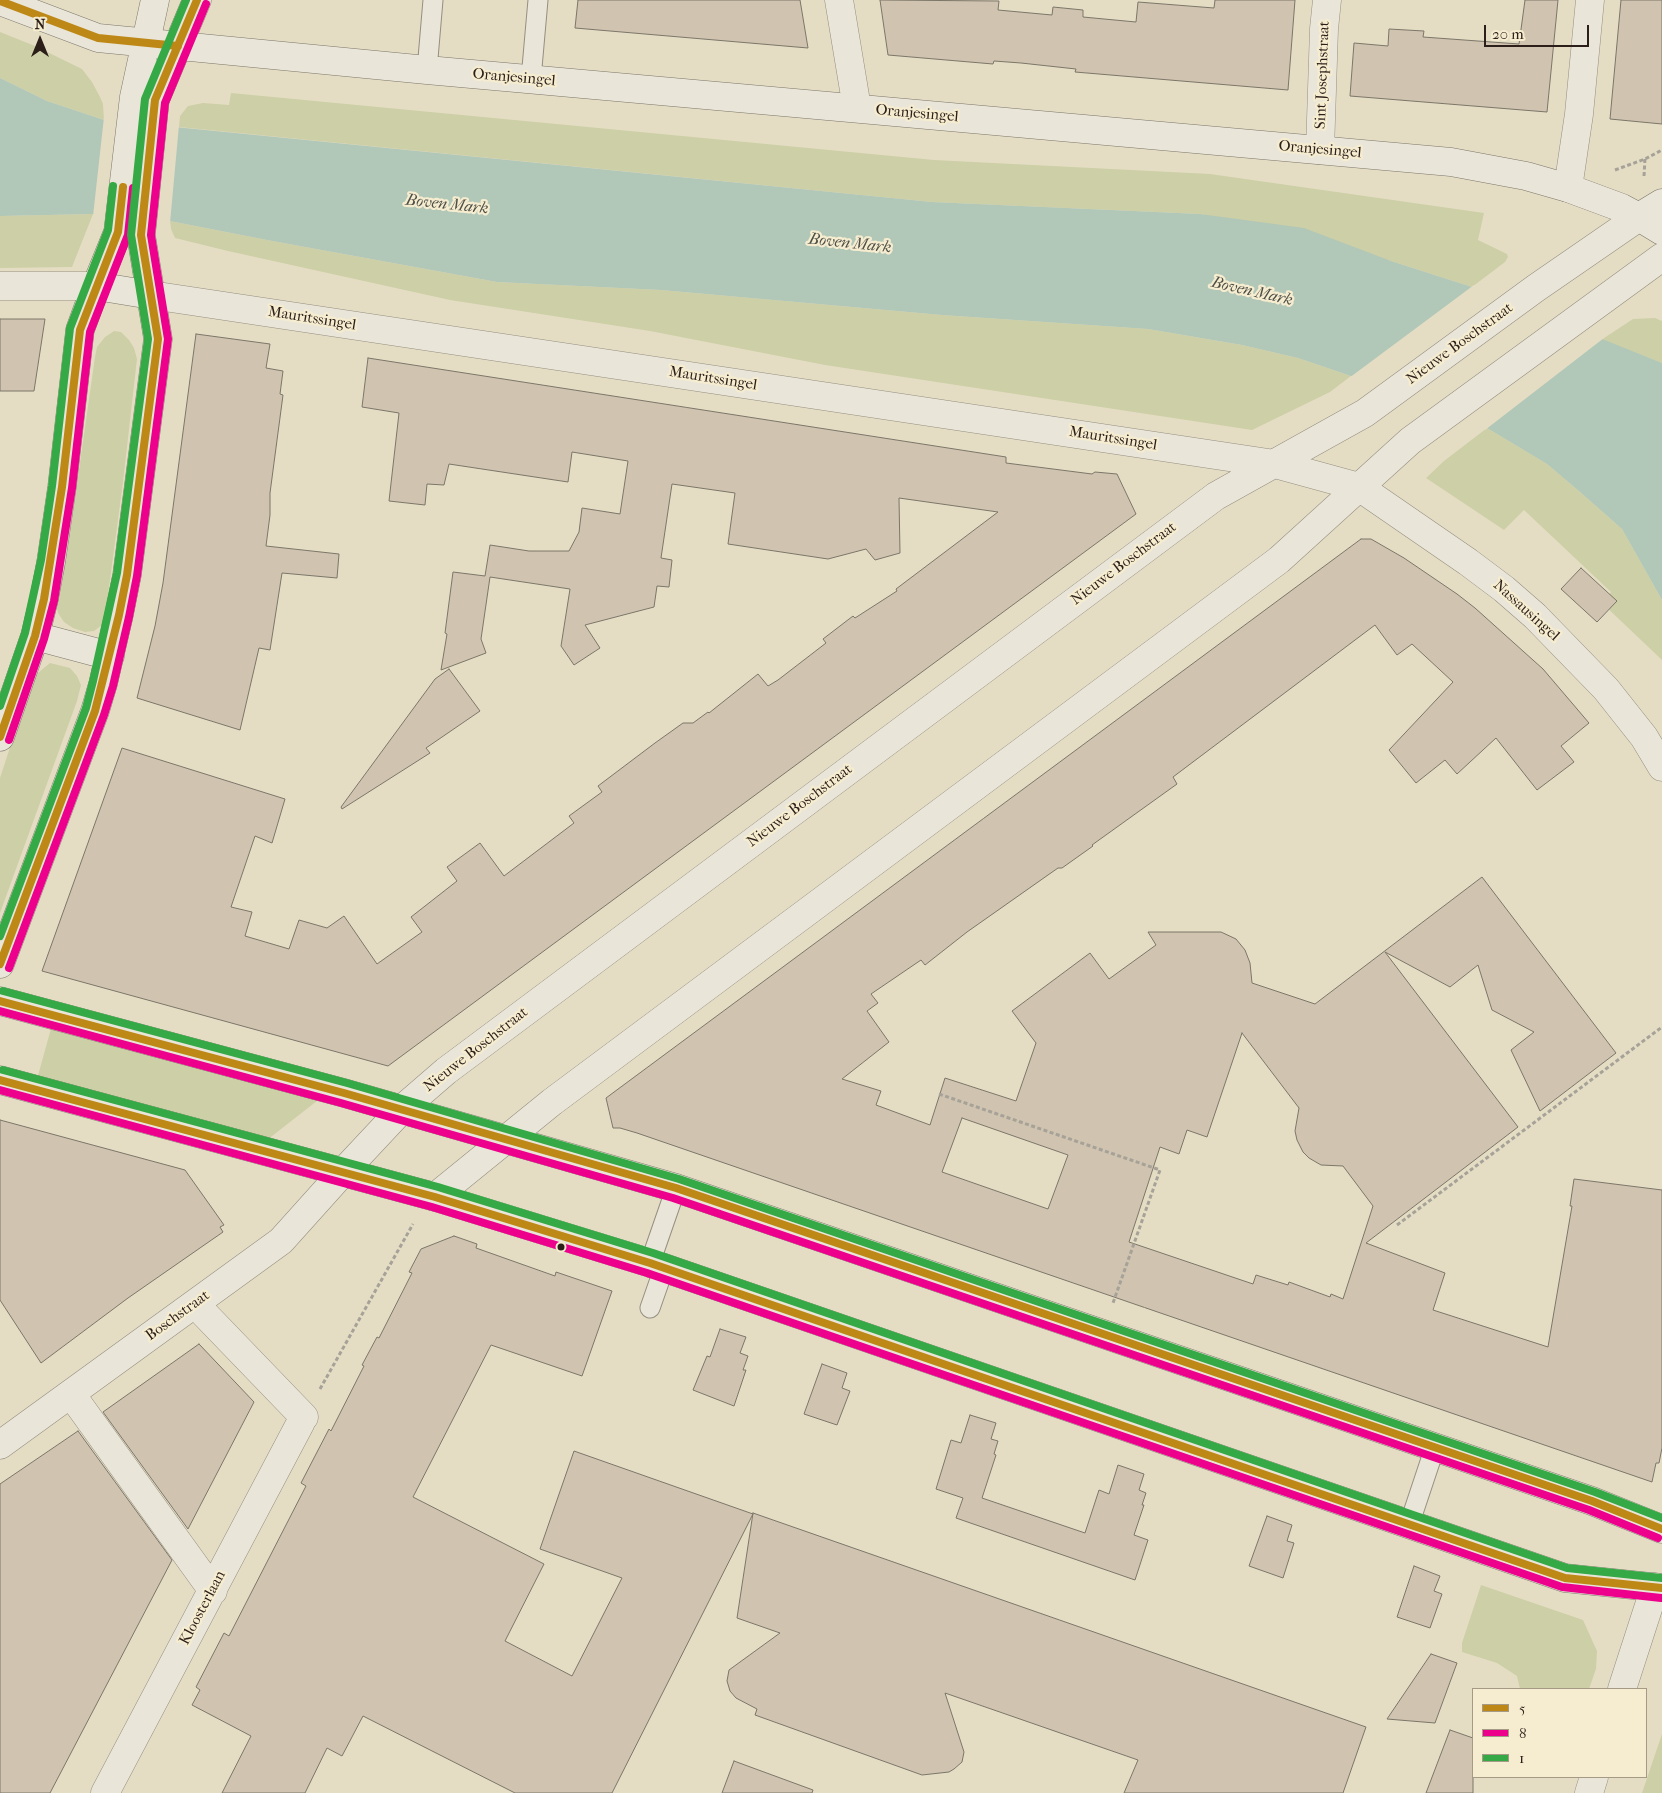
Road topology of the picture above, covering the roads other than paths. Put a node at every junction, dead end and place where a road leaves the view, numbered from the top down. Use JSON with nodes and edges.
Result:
{"nodes":[{"id":1,"x":155,"y":0,"type":"edge"},
{"id":2,"x":197,"y":0,"type":"edge"},
{"id":3,"x":433,"y":0,"type":"edge"},
{"id":4,"x":538,"y":0,"type":"edge"},
{"id":5,"x":839,"y":0,"type":"edge"},
{"id":6,"x":1327,"y":0,"type":"edge"},
{"id":7,"x":1590,"y":0,"type":"edge"},
{"id":8,"x":0,"y":1,"type":"edge"},
{"id":9,"x":162,"y":45,"type":"junction"},
{"id":10,"x":427,"y":70,"type":"junction"},
{"id":11,"x":531,"y":79,"type":"junction"},
{"id":12,"x":856,"y":108,"type":"junction"},
{"id":13,"x":1320,"y":150,"type":"junction"},
{"id":14,"x":1568,"y":188,"type":"junction"},
{"id":15,"x":1656,"y":220,"type":"edge"},
{"id":16,"x":130,"y":233,"type":"junction"},
{"id":17,"x":1662,"y":257,"type":"edge"},
{"id":18,"x":0,"y":286,"type":"edge"},
{"id":19,"x":96,"y":286,"type":"junction"},
{"id":20,"x":151,"y":295,"type":"junction"},
{"id":21,"x":1275,"y":464,"type":"junction"},
{"id":22,"x":1360,"y":487,"type":"junction"},
{"id":23,"x":35,"y":636,"type":"junction"},
{"id":24,"x":110,"y":656,"type":"junction"},
{"id":25,"x":0,"y":737,"type":"edge"},
{"id":26,"x":1662,"y":767,"type":"edge"},
{"id":27,"x":0,"y":964,"type":"edge"},
{"id":28,"x":0,"y":1001,"type":"edge"},
{"id":29,"x":0,"y":1080,"type":"edge"},
{"id":30,"x":402,"y":1110,"type":"junction"},
{"id":31,"x":506,"y":1139,"type":"junction"},
{"id":32,"x":343,"y":1172,"type":"junction"},
{"id":33,"x":676,"y":1188,"type":"junction"},
{"id":34,"x":435,"y":1197,"type":"junction"},
{"id":35,"x":657,"y":1266,"type":"junction"},
{"id":36,"x":195,"y":1304,"type":"junction"},
{"id":37,"x":650,"y":1308,"type":"dead end"},
{"id":38,"x":71,"y":1394,"type":"junction"},
{"id":39,"x":0,"y":1445,"type":"edge"},
{"id":40,"x":1435,"y":1447,"type":"junction"},
{"id":41,"x":1409,"y":1524,"type":"junction"},
{"id":42,"x":1662,"y":1529,"type":"edge"},
{"id":43,"x":1658,"y":1588,"type":"edge"},
{"id":44,"x":213,"y":1591,"type":"junction"},
{"id":45,"x":1622,"y":1688,"type":"edge"},
{"id":46,"x":1594,"y":1778,"type":"edge"},
{"id":47,"x":105,"y":1793,"type":"edge"},
{"id":48,"x":1589,"y":1793,"type":"edge"}],
"edges":[{"from":1,"to":9,"type":"street"},
{"from":2,"to":9,"type":"street"},
{"from":3,"to":10,"type":"lane"},
{"from":4,"to":11,"type":"lane"},
{"from":5,"to":12,"type":"street"},
{"from":6,"to":13,"type":"street","name":"Sint Josephstraat"},
{"from":7,"to":14,"type":"street"},
{"from":8,"to":9,"type":"street","name":"Oranjesingel"},
{"from":9,"to":10,"type":"street","name":"Oranjesingel"},
{"from":9,"to":16,"type":"street"},
{"from":10,"to":11,"type":"street","name":"Oranjesingel"},
{"from":11,"to":12,"type":"street","name":"Oranjesingel"},
{"from":12,"to":13,"type":"street","name":"Oranjesingel"},
{"from":13,"to":14,"type":"street","name":"Oranjesingel"},
{"from":14,"to":15,"type":"street","name":"Oranjesingel"},
{"from":15,"to":21,"type":"street","name":"Nieuwe Boschstraat"},
{"from":16,"to":19,"type":"street"},
{"from":16,"to":20,"type":"street"},
{"from":17,"to":22,"type":"street"},
{"from":18,"to":19,"type":"street","name":"Mauritssingel"},
{"from":19,"to":20,"type":"street","name":"Mauritssingel"},
{"from":19,"to":23,"type":"street"},
{"from":20,"to":21,"type":"street","name":"Mauritssingel"},
{"from":20,"to":24,"type":"street"},
{"from":21,"to":22,"type":"street"},
{"from":21,"to":30,"type":"street","name":"Nieuwe Boschstraat"},
{"from":22,"to":26,"type":"street","name":"Nassausingel"},
{"from":22,"to":31,"type":"street"},
{"from":23,"to":24,"type":"street"},
{"from":23,"to":25,"type":"street"},
{"from":24,"to":27,"type":"street"},
{"from":28,"to":30,"type":"street"},
{"from":29,"to":32,"type":"street"},
{"from":30,"to":31,"type":"street"},
{"from":30,"to":32,"type":"street","name":"Nieuwe Boschstraat"},
{"from":31,"to":33,"type":"street"},
{"from":31,"to":34,"type":"street"},
{"from":32,"to":34,"type":"street"},
{"from":32,"to":36,"type":"street","name":"Boschstraat"},
{"from":33,"to":35,"type":"lane"},
{"from":33,"to":40,"type":"street"},
{"from":34,"to":35,"type":"street"},
{"from":35,"to":37,"type":"lane"},
{"from":35,"to":41,"type":"street"},
{"from":36,"to":38,"type":"street","name":"Boschstraat"},
{"from":36,"to":44,"type":"street","name":"Kloosterlaan"},
{"from":38,"to":39,"type":"street","name":"Boschstraat"},
{"from":38,"to":44,"type":"street"},
{"from":40,"to":41,"type":"lane"},
{"from":40,"to":42,"type":"street"},
{"from":41,"to":43,"type":"street"},
{"from":43,"to":45,"type":"street"},
{"from":44,"to":47,"type":"street","name":"Kloosterlaan"},
{"from":46,"to":48,"type":"street"}]}
